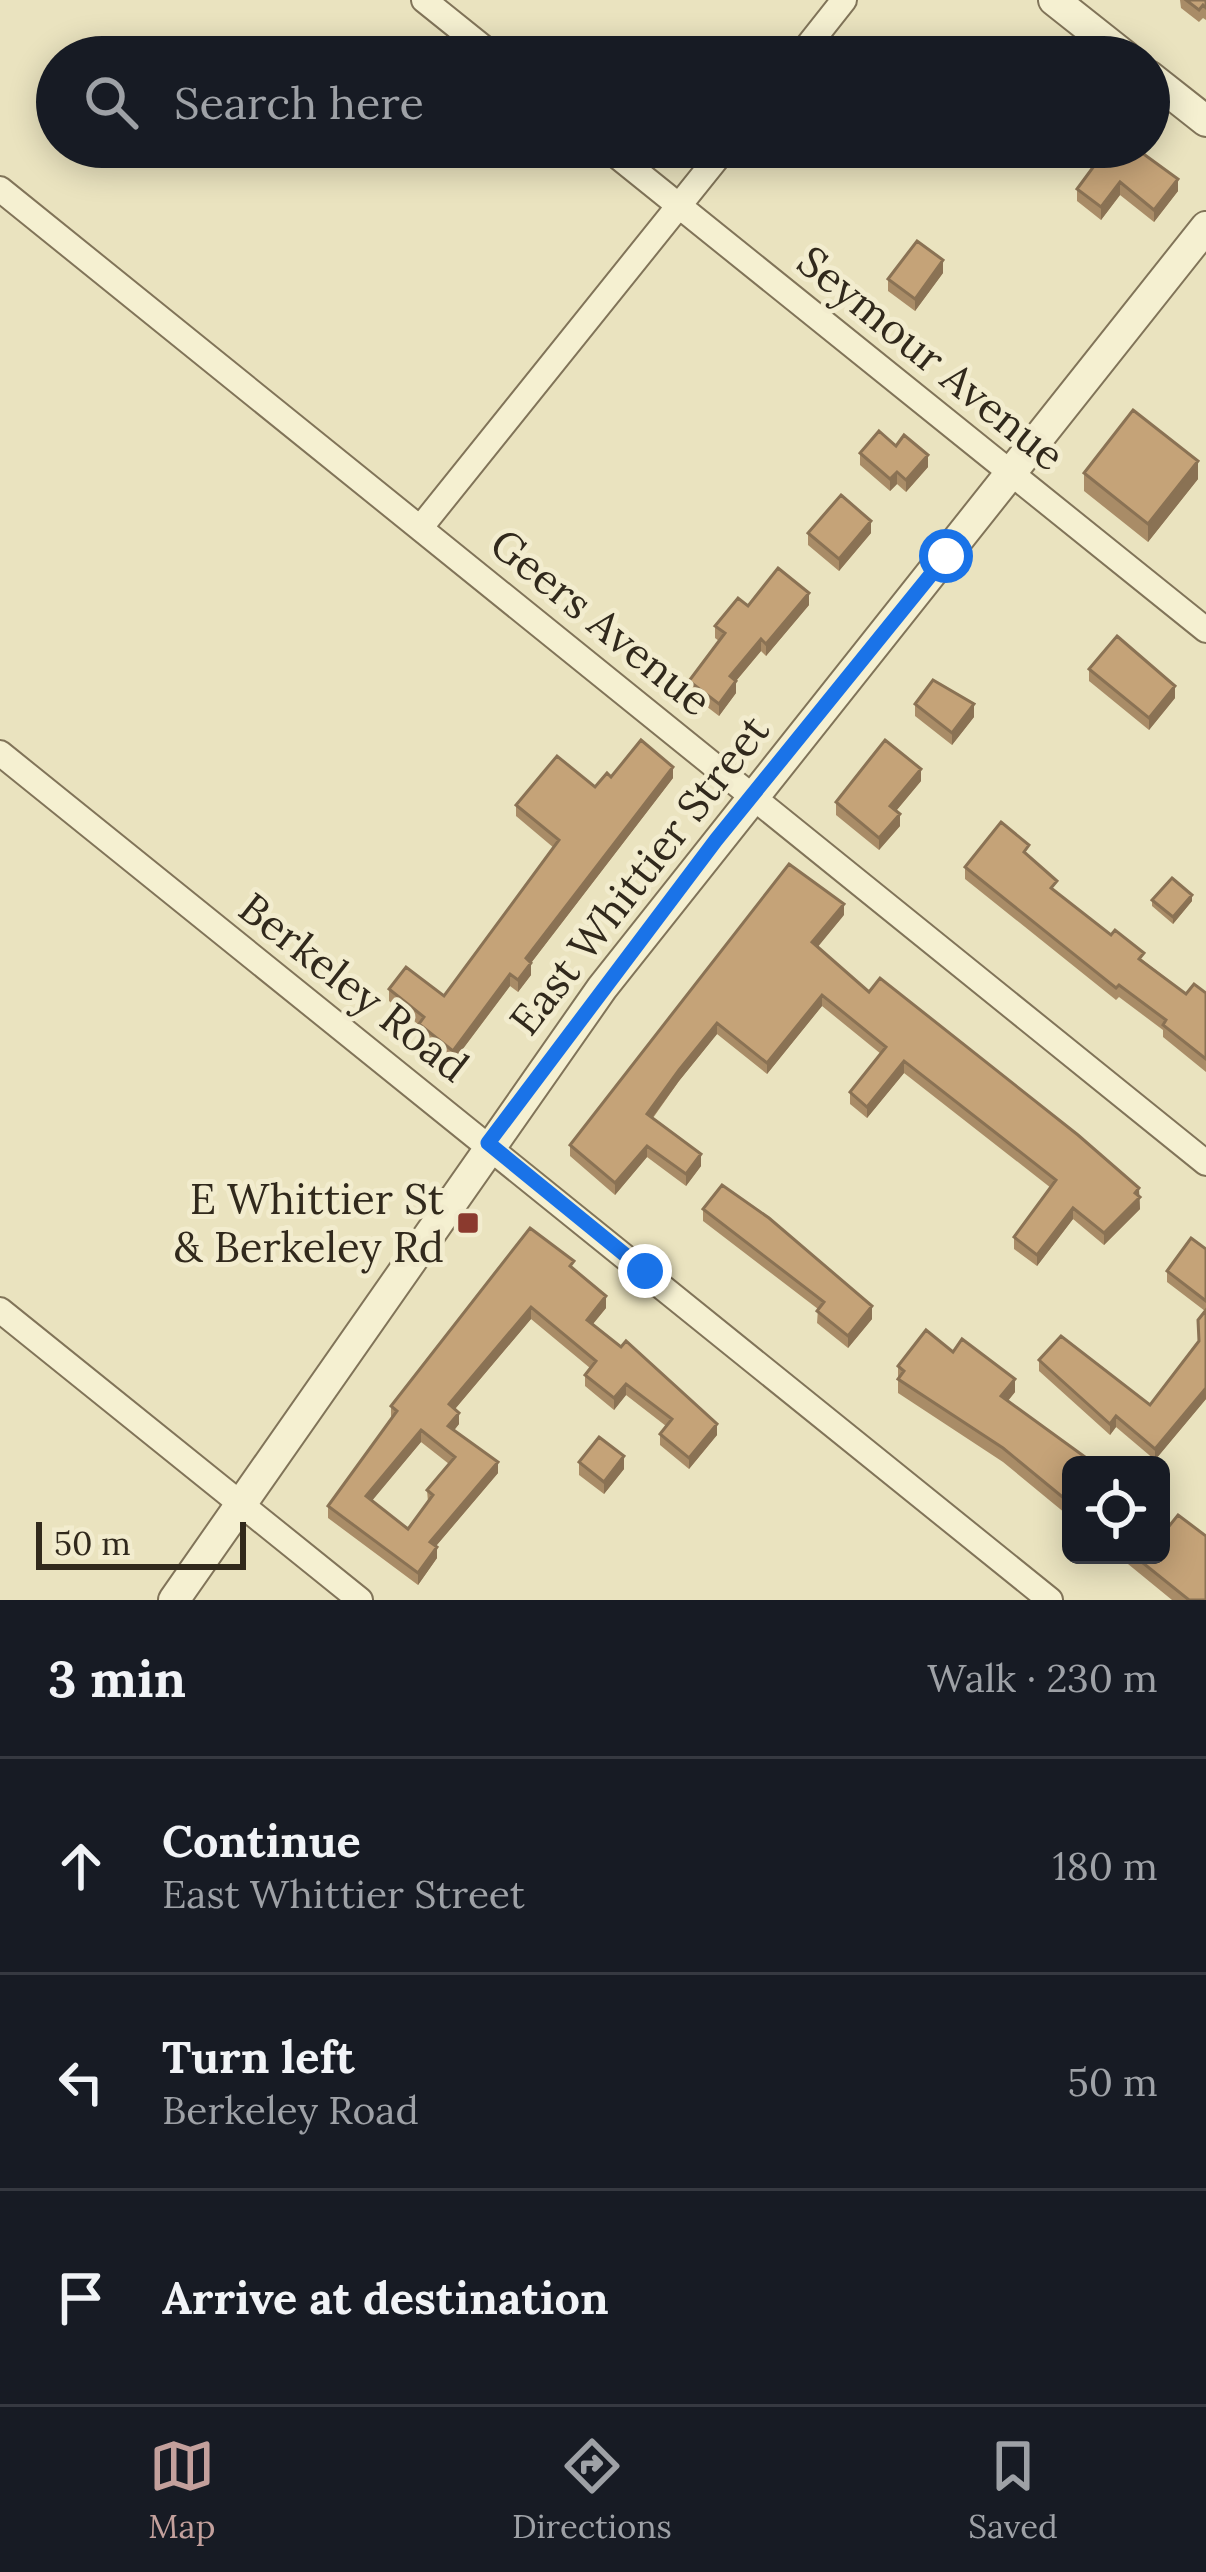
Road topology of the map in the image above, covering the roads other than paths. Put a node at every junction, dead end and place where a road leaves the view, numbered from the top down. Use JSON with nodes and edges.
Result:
{"nodes":[{"id":1,"x":424,"y":0,"type":"edge"},
{"id":2,"x":844,"y":0,"type":"edge"},
{"id":3,"x":1054,"y":0,"type":"edge"},
{"id":4,"x":469,"y":36,"type":"edge"},
{"id":5,"x":816,"y":36,"type":"edge"},
{"id":6,"x":1099,"y":36,"type":"edge"},
{"id":7,"x":1170,"y":93,"type":"edge"},
{"id":8,"x":1206,"y":121,"type":"edge"},
{"id":9,"x":633,"y":168,"type":"edge"},
{"id":10,"x":709,"y":168,"type":"edge"},
{"id":11,"x":0,"y":189,"type":"edge"},
{"id":12,"x":679,"y":206,"type":"junction"},
{"id":13,"x":1206,"y":227,"type":"edge"},
{"id":14,"x":1012,"y":473,"type":"junction"},
{"id":15,"x":421,"y":527,"type":"junction"},
{"id":16,"x":1206,"y":630,"type":"edge"},
{"id":17,"x":0,"y":754,"type":"edge"},
{"id":18,"x":753,"y":794,"type":"junction"},
{"id":19,"x":488,"y":1143,"type":"junction"},
{"id":20,"x":1206,"y":1163,"type":"edge"},
{"id":21,"x":0,"y":1310,"type":"edge"},
{"id":22,"x":243,"y":1506,"type":"junction"},
{"id":23,"x":174,"y":1600,"type":"edge"},
{"id":24,"x":360,"y":1600,"type":"edge"},
{"id":25,"x":1050,"y":1600,"type":"edge"}],
"edges":[{"from":1,"to":4,"type":"street"},
{"from":2,"to":5,"type":"street"},
{"from":3,"to":6,"type":"street"},
{"from":7,"to":8,"type":"street"},
{"from":9,"to":12,"type":"street","name":"Seymour Avenue"},
{"from":10,"to":12,"type":"street"},
{"from":11,"to":15,"type":"street","name":"Geers Avenue"},
{"from":12,"to":14,"type":"street","name":"Seymour Avenue"},
{"from":12,"to":15,"type":"street"},
{"from":13,"to":14,"type":"street","name":"East Whittier Street"},
{"from":14,"to":16,"type":"street","name":"Seymour Avenue"},
{"from":14,"to":18,"type":"street","name":"East Whittier Street"},
{"from":15,"to":18,"type":"street","name":"Geers Avenue"},
{"from":17,"to":19,"type":"street","name":"Berkeley Road"},
{"from":18,"to":19,"type":"street","name":"East Whittier Street"},
{"from":18,"to":20,"type":"street","name":"Geers Avenue"},
{"from":19,"to":22,"type":"street","name":"East Whittier Street"},
{"from":19,"to":25,"type":"street","name":"Berkeley Road"},
{"from":21,"to":22,"type":"street"},
{"from":22,"to":23,"type":"street","name":"East Whittier Street"},
{"from":22,"to":24,"type":"street"}]}
